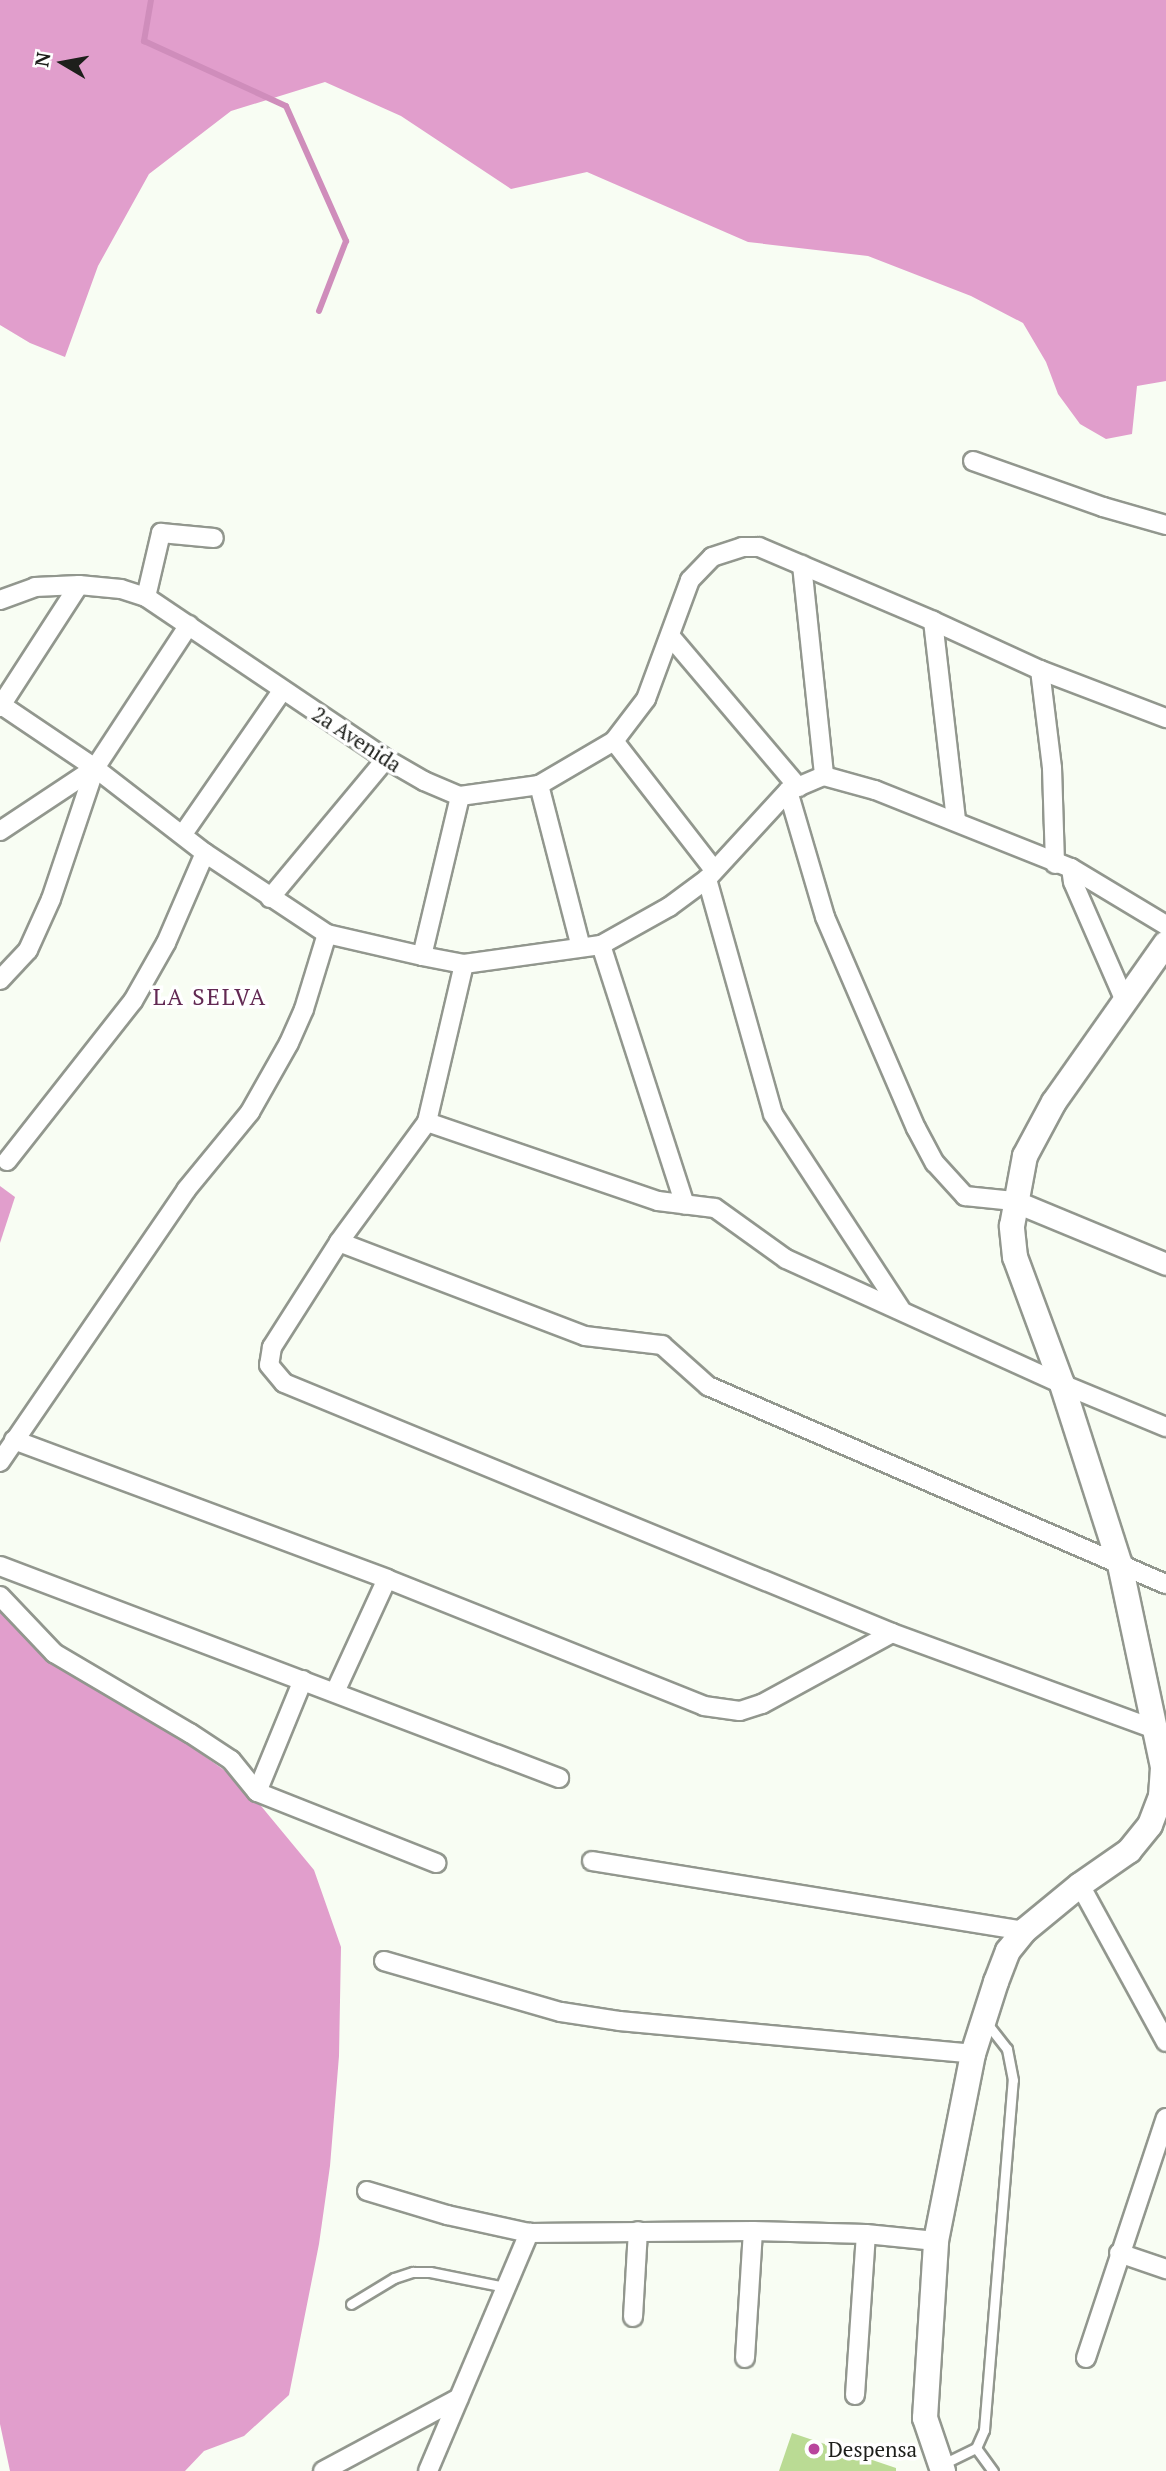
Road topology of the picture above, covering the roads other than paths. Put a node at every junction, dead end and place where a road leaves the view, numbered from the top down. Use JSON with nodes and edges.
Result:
{"nodes":[{"id":1,"x":973,"y":461,"type":"dead end"},
{"id":2,"x":1166,"y":525,"type":"edge"},
{"id":3,"x":214,"y":538,"type":"dead end"},
{"id":4,"x":802,"y":565,"type":"junction"},
{"id":5,"x":79,"y":585,"type":"junction"},
{"id":6,"x":146,"y":597,"type":"junction"},
{"id":7,"x":0,"y":600,"type":"edge"},
{"id":8,"x":933,"y":621,"type":"junction"},
{"id":9,"x":189,"y":625,"type":"junction"},
{"id":10,"x":671,"y":637,"type":"junction"},
{"id":11,"x":1040,"y":670,"type":"junction"},
{"id":12,"x":282,"y":691,"type":"junction"},
{"id":13,"x":1,"y":706,"type":"edge"},
{"id":14,"x":1166,"y":718,"type":"edge"},
{"id":15,"x":614,"y":741,"type":"junction"},
{"id":16,"x":386,"y":760,"type":"junction"},
{"id":17,"x":94,"y":768,"type":"junction"},
{"id":18,"x":824,"y":776,"type":"junction"},
{"id":19,"x":539,"y":785,"type":"junction"},
{"id":20,"x":793,"y":789,"type":"junction"},
{"id":21,"x":460,"y":796,"type":"junction"},
{"id":22,"x":956,"y":821,"type":"junction"},
{"id":23,"x":0,"y":831,"type":"edge"},
{"id":24,"x":183,"y":834,"type":"junction"},
{"id":25,"x":205,"y":853,"type":"junction"},
{"id":26,"x":1063,"y":866,"type":"junction"},
{"id":27,"x":711,"y":875,"type":"junction"},
{"id":28,"x":270,"y":898,"type":"junction"},
{"id":29,"x":1166,"y":925,"type":"edge"},
{"id":30,"x":327,"y":934,"type":"junction"},
{"id":31,"x":1166,"y":943,"type":"edge"},
{"id":32,"x":601,"y":945,"type":"junction"},
{"id":33,"x":581,"y":947,"type":"junction"},
{"id":34,"x":422,"y":956,"type":"junction"},
{"id":35,"x":464,"y":964,"type":"junction"},
{"id":36,"x":0,"y":980,"type":"edge"},
{"id":37,"x":1125,"y":1001,"type":"junction"},
{"id":38,"x":427,"y":1122,"type":"junction"},
{"id":39,"x":7,"y":1161,"type":"dead end"},
{"id":40,"x":1014,"y":1201,"type":"junction"},
{"id":41,"x":685,"y":1205,"type":"junction"},
{"id":42,"x":339,"y":1242,"type":"junction"},
{"id":43,"x":1166,"y":1264,"type":"edge"},
{"id":44,"x":901,"y":1309,"type":"junction"},
{"id":45,"x":1062,"y":1384,"type":"junction"},
{"id":46,"x":1166,"y":1427,"type":"edge"},
{"id":47,"x":14,"y":1440,"type":"junction"},
{"id":48,"x":0,"y":1462,"type":"edge"},
{"id":49,"x":1120,"y":1565,"type":"junction"},
{"id":50,"x":0,"y":1566,"type":"edge"},
{"id":51,"x":387,"y":1579,"type":"junction"},
{"id":52,"x":1166,"y":1584,"type":"edge"},
{"id":53,"x":0,"y":1597,"type":"edge"},
{"id":54,"x":892,"y":1633,"type":"junction"},
{"id":55,"x":303,"y":1680,"type":"junction"},
{"id":56,"x":335,"y":1692,"type":"junction"},
{"id":57,"x":1159,"y":1731,"type":"edge"},
{"id":58,"x":559,"y":1778,"type":"dead end"},
{"id":59,"x":257,"y":1792,"type":"junction"},
{"id":60,"x":592,"y":1861,"type":"dead end"},
{"id":61,"x":436,"y":1863,"type":"dead end"},
{"id":62,"x":1080,"y":1885,"type":"junction"},
{"id":63,"x":1024,"y":1931,"type":"junction"},
{"id":64,"x":384,"y":1961,"type":"dead end"},
{"id":65,"x":984,"y":2020,"type":"junction"},
{"id":66,"x":1166,"y":2042,"type":"edge"},
{"id":67,"x":973,"y":2054,"type":"junction"},
{"id":68,"x":1166,"y":2118,"type":"edge"},
{"id":69,"x":367,"y":2191,"type":"dead end"},
{"id":70,"x":638,"y":2231,"type":"junction"},
{"id":71,"x":752,"y":2231,"type":"junction"},
{"id":72,"x":530,"y":2232,"type":"junction"},
{"id":73,"x":866,"y":2234,"type":"junction"},
{"id":74,"x":936,"y":2241,"type":"junction"},
{"id":75,"x":1119,"y":2253,"type":"junction"},
{"id":76,"x":1166,"y":2269,"type":"edge"},
{"id":77,"x":505,"y":2287,"type":"junction"},
{"id":78,"x":351,"y":2304,"type":"dead end"},
{"id":79,"x":633,"y":2318,"type":"dead end"},
{"id":80,"x":745,"y":2358,"type":"dead end"},
{"id":81,"x":1086,"y":2358,"type":"dead end"},
{"id":82,"x":855,"y":2395,"type":"dead end"},
{"id":83,"x":459,"y":2398,"type":"junction"},
{"id":84,"x":976,"y":2448,"type":"junction"},
{"id":85,"x":942,"y":2468,"type":"edge"},
{"id":86,"x":323,"y":2471,"type":"edge"},
{"id":87,"x":428,"y":2471,"type":"edge"},
{"id":88,"x":993,"y":2471,"type":"edge"}],
"edges":[{"from":1,"to":2,"type":"street"},
{"from":3,"to":6,"type":"street"},
{"from":4,"to":8,"type":"street"},
{"from":4,"to":10,"type":"street"},
{"from":4,"to":18,"type":"street"},
{"from":5,"to":6,"type":"street","name":"2a Avenida"},
{"from":5,"to":7,"type":"street","name":"2a Avenida"},
{"from":5,"to":13,"type":"street"},
{"from":6,"to":9,"type":"street","name":"2a Avenida"},
{"from":8,"to":11,"type":"street"},
{"from":8,"to":22,"type":"street"},
{"from":9,"to":12,"type":"street","name":"2a Avenida"},
{"from":9,"to":17,"type":"street"},
{"from":10,"to":15,"type":"street"},
{"from":10,"to":20,"type":"street"},
{"from":11,"to":14,"type":"street"},
{"from":11,"to":26,"type":"street"},
{"from":12,"to":16,"type":"street","name":"2a Avenida"},
{"from":12,"to":24,"type":"street"},
{"from":13,"to":17,"type":"street"},
{"from":15,"to":19,"type":"street"},
{"from":15,"to":27,"type":"street"},
{"from":16,"to":21,"type":"street","name":"2a Avenida"},
{"from":16,"to":28,"type":"street"},
{"from":17,"to":23,"type":"street"},
{"from":17,"to":24,"type":"street"},
{"from":17,"to":36,"type":"street"},
{"from":18,"to":20,"type":"street"},
{"from":18,"to":22,"type":"street"},
{"from":19,"to":21,"type":"street"},
{"from":19,"to":33,"type":"street"},
{"from":20,"to":27,"type":"street"},
{"from":20,"to":40,"type":"street"},
{"from":21,"to":34,"type":"street"},
{"from":22,"to":26,"type":"street"},
{"from":24,"to":25,"type":"street"},
{"from":25,"to":28,"type":"street"},
{"from":25,"to":39,"type":"street"},
{"from":26,"to":29,"type":"street"},
{"from":26,"to":37,"type":"street"},
{"from":27,"to":32,"type":"street"},
{"from":27,"to":44,"type":"street"},
{"from":28,"to":30,"type":"street"},
{"from":30,"to":34,"type":"street"},
{"from":30,"to":47,"type":"street"},
{"from":31,"to":37,"type":"main road"},
{"from":32,"to":33,"type":"street"},
{"from":32,"to":41,"type":"street"},
{"from":33,"to":35,"type":"street"},
{"from":34,"to":35,"type":"street"},
{"from":35,"to":38,"type":"street"},
{"from":37,"to":40,"type":"main road"},
{"from":38,"to":41,"type":"street"},
{"from":38,"to":42,"type":"street"},
{"from":40,"to":43,"type":"street"},
{"from":40,"to":45,"type":"main road"},
{"from":41,"to":44,"type":"street"},
{"from":42,"to":49,"type":"street"},
{"from":42,"to":54,"type":"street"},
{"from":44,"to":45,"type":"street"},
{"from":45,"to":46,"type":"street"},
{"from":45,"to":49,"type":"main road"},
{"from":47,"to":48,"type":"street"},
{"from":47,"to":51,"type":"street"},
{"from":49,"to":52,"type":"street"},
{"from":49,"to":57,"type":"main road"},
{"from":50,"to":55,"type":"street"},
{"from":51,"to":54,"type":"street"},
{"from":51,"to":56,"type":"street"},
{"from":53,"to":59,"type":"street"},
{"from":54,"to":57,"type":"street"},
{"from":55,"to":56,"type":"street"},
{"from":55,"to":59,"type":"street"},
{"from":56,"to":58,"type":"street"},
{"from":57,"to":62,"type":"main road"},
{"from":59,"to":61,"type":"street"},
{"from":60,"to":63,"type":"street"},
{"from":62,"to":63,"type":"main road"},
{"from":62,"to":66,"type":"street"},
{"from":63,"to":65,"type":"main road"},
{"from":64,"to":67,"type":"street"},
{"from":65,"to":67,"type":"main road"},
{"from":65,"to":84,"type":"lane"},
{"from":67,"to":74,"type":"main road"},
{"from":68,"to":75,"type":"street"},
{"from":69,"to":72,"type":"street"},
{"from":70,"to":71,"type":"street"},
{"from":70,"to":72,"type":"street"},
{"from":70,"to":79,"type":"street"},
{"from":71,"to":73,"type":"street"},
{"from":71,"to":80,"type":"street"},
{"from":72,"to":77,"type":"street"},
{"from":73,"to":74,"type":"street"},
{"from":73,"to":82,"type":"street"},
{"from":74,"to":85,"type":"main road"},
{"from":75,"to":76,"type":"street"},
{"from":75,"to":81,"type":"street"},
{"from":77,"to":78,"type":"lane"},
{"from":77,"to":83,"type":"street"},
{"from":83,"to":86,"type":"street"},
{"from":83,"to":87,"type":"street"},
{"from":84,"to":85,"type":"lane"},
{"from":84,"to":88,"type":"lane"}]}
